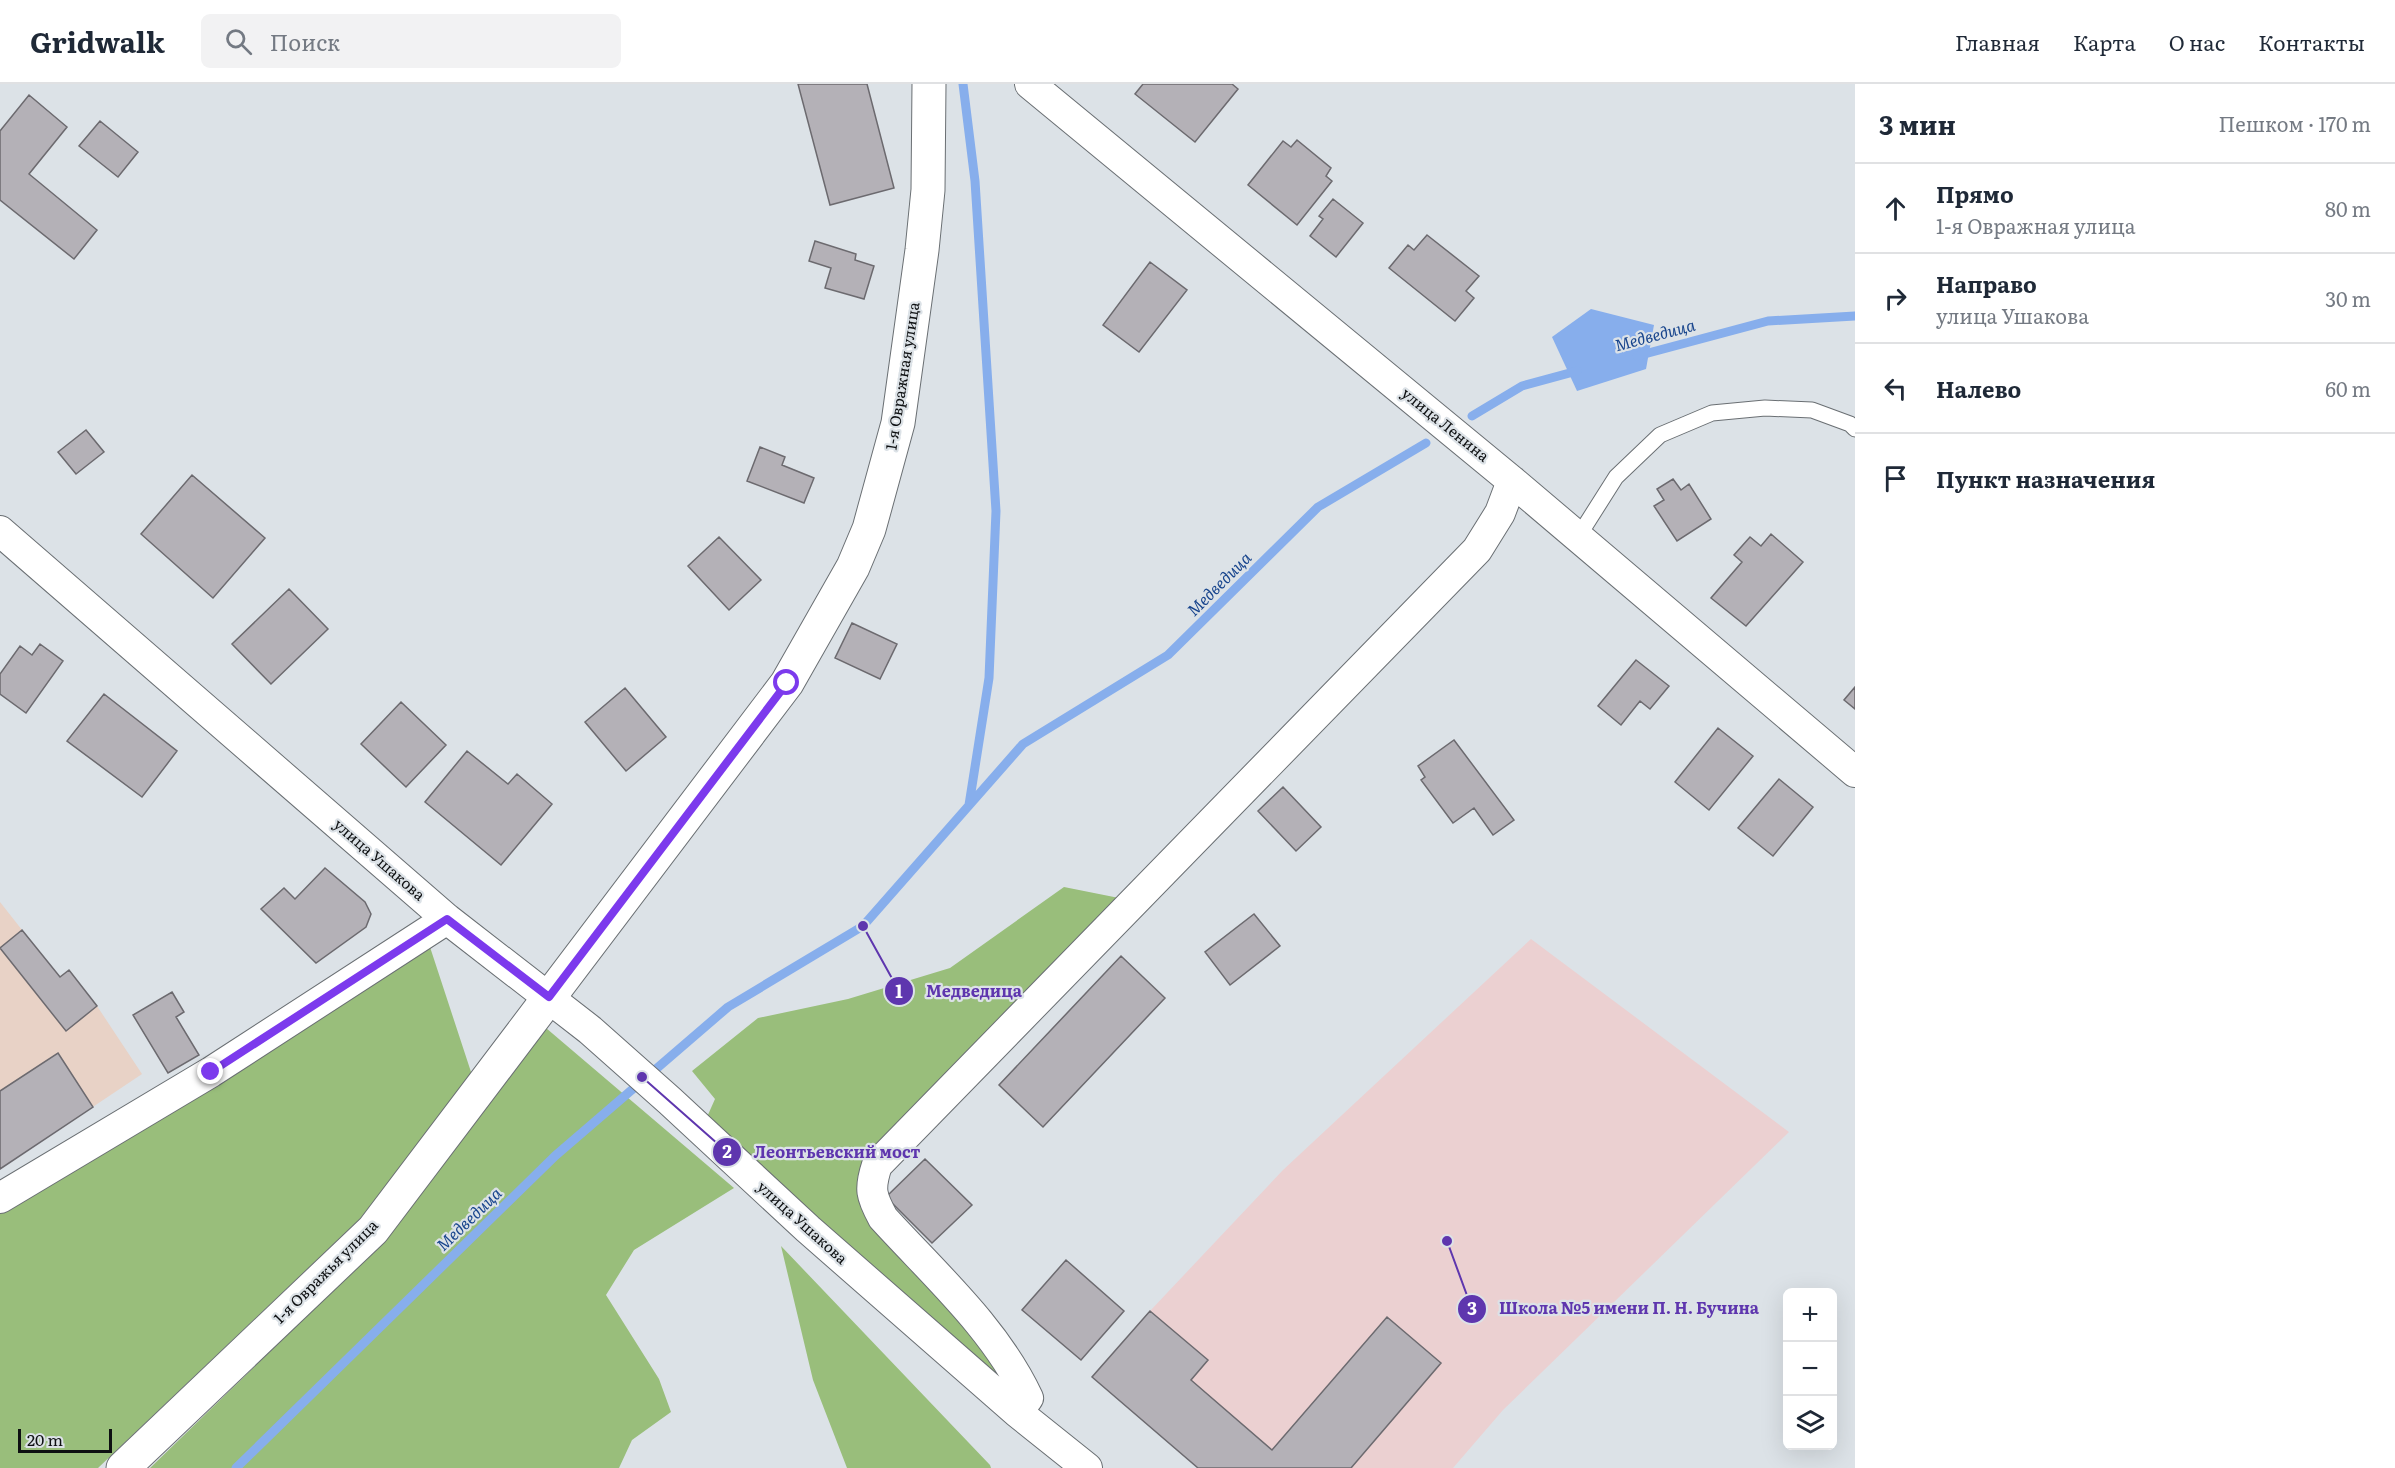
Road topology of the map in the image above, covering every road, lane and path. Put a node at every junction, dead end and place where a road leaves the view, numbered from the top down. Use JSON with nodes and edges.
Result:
{"nodes":[{"id":1,"x":929,"y":84,"type":"edge"},
{"id":2,"x":1030,"y":84,"type":"edge"},
{"id":3,"x":1855,"y":429,"type":"edge"},
{"id":4,"x":1512,"y":481,"type":"junction"},
{"id":5,"x":0,"y":531,"type":"edge"},
{"id":6,"x":1578,"y":537,"type":"junction"},
{"id":7,"x":1855,"y":772,"type":"edge"},
{"id":8,"x":447,"y":919,"type":"junction"},
{"id":9,"x":549,"y":997,"type":"junction"},
{"id":10,"x":0,"y":1198,"type":"edge"},
{"id":11,"x":1017,"y":1412,"type":"junction"},
{"id":12,"x":123,"y":1468,"type":"edge"},
{"id":13,"x":1087,"y":1468,"type":"edge"}],
"edges":[{"from":1,"to":9,"type":"street","name":"1-я Овражная улица"},
{"from":2,"to":4,"type":"street","name":"улица Ленина"},
{"from":3,"to":6,"type":"lane"},
{"from":4,"to":6,"type":"street","name":"улица Ленина"},
{"from":4,"to":11,"type":"street"},
{"from":5,"to":8,"type":"street","name":"улица Ушакова"},
{"from":6,"to":7,"type":"street","name":"улица Ленина"},
{"from":8,"to":9,"type":"street","name":"улица Ушакова"},
{"from":8,"to":10,"type":"street"},
{"from":9,"to":11,"type":"street","name":"улица Ушакова"},
{"from":9,"to":12,"type":"street","name":"1-я Овражья улица"},
{"from":11,"to":13,"type":"street","name":"улица Ушакова"}]}
